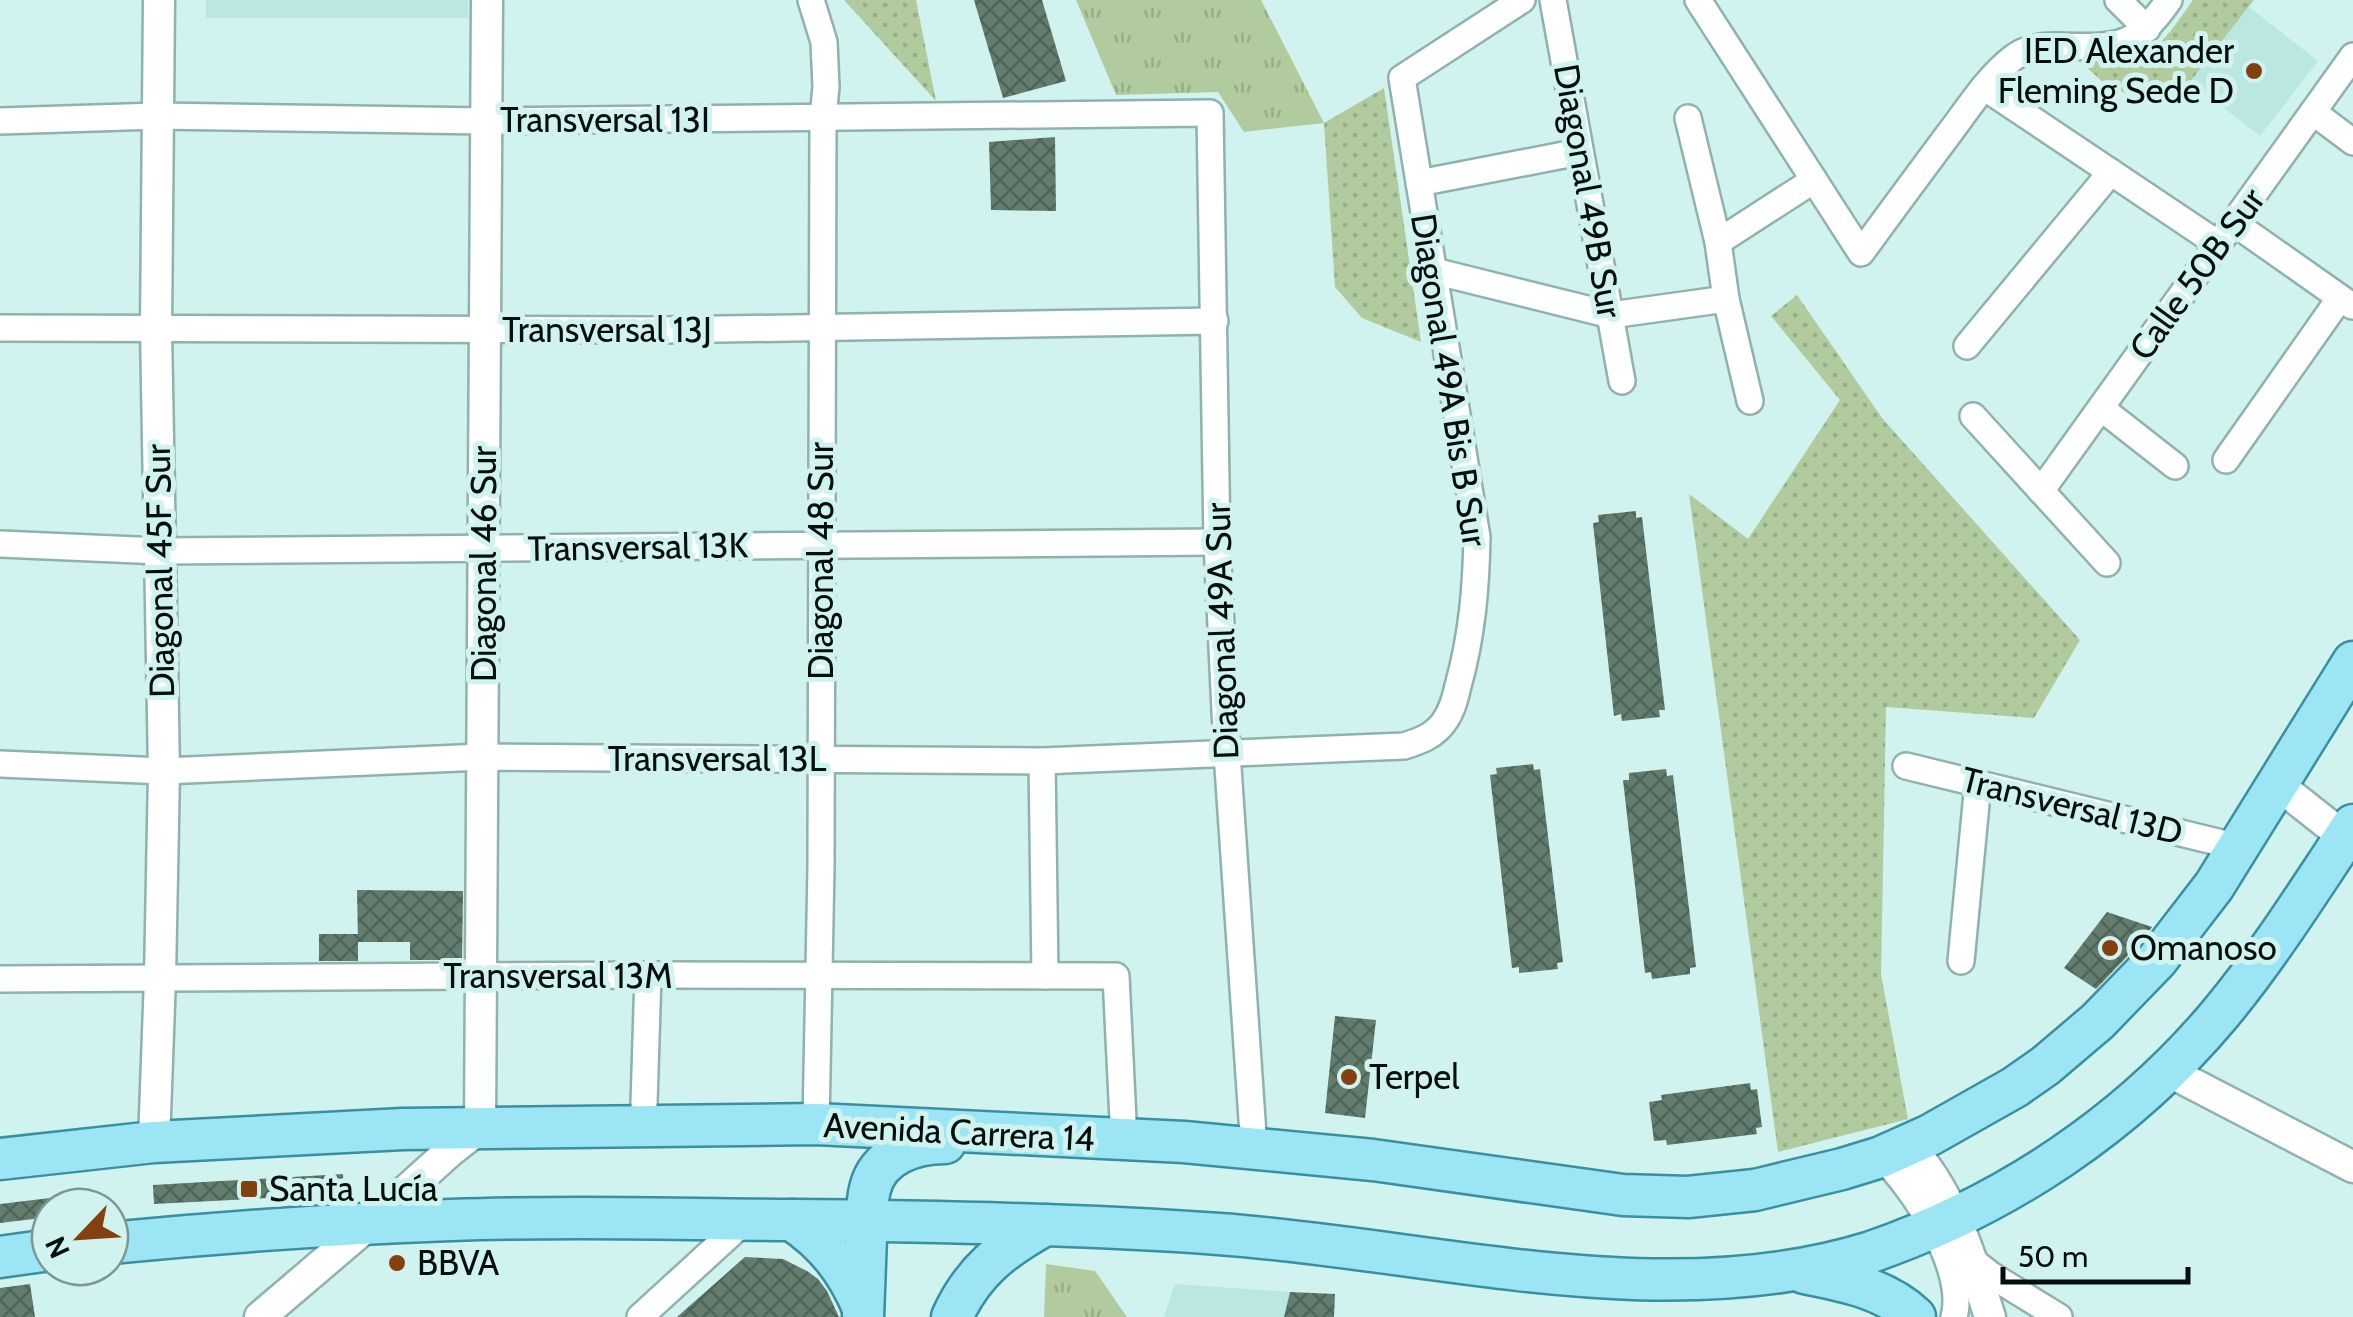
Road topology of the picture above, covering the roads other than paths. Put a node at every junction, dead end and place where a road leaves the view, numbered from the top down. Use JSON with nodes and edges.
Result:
{"nodes":[{"id":1,"x":160,"y":0,"type":"edge"},
{"id":2,"x":487,"y":0,"type":"edge"},
{"id":3,"x":811,"y":0,"type":"edge"},
{"id":4,"x":1522,"y":0,"type":"edge"},
{"id":5,"x":1553,"y":0,"type":"edge"},
{"id":6,"x":1698,"y":0,"type":"edge"},
{"id":7,"x":2118,"y":0,"type":"edge"},
{"id":8,"x":2169,"y":0,"type":"edge"},
{"id":9,"x":2147,"y":29,"type":"junction"},
{"id":10,"x":2353,"y":56,"type":"edge"},
{"id":11,"x":1984,"y":87,"type":"junction"},
{"id":12,"x":2313,"y":112,"type":"junction"},
{"id":13,"x":1210,"y":113,"type":"joint"},
{"id":14,"x":158,"y":116,"type":"junction"},
{"id":15,"x":824,"y":118,"type":"junction"},
{"id":16,"x":1688,"y":118,"type":"dead end"},
{"id":17,"x":0,"y":121,"type":"edge"},
{"id":18,"x":486,"y":121,"type":"junction"},
{"id":19,"x":2353,"y":142,"type":"edge"},
{"id":20,"x":1579,"y":152,"type":"junction"},
{"id":21,"x":2111,"y":172,"type":"junction"},
{"id":22,"x":1814,"y":180,"type":"junction"},
{"id":23,"x":1420,"y":183,"type":"junction"},
{"id":24,"x":2234,"y":222,"type":"junction"},
{"id":25,"x":1718,"y":242,"type":"junction"},
{"id":26,"x":2218,"y":244,"type":"junction"},
{"id":27,"x":1434,"y":271,"type":"junction"},
{"id":28,"x":1726,"y":298,"type":"junction"},
{"id":29,"x":2346,"y":302,"type":"edge"},
{"id":30,"x":1611,"y":315,"type":"junction"},
{"id":31,"x":1214,"y":321,"type":"junction"},
{"id":32,"x":822,"y":327,"type":"junction"},
{"id":33,"x":0,"y":328,"type":"edge"},
{"id":34,"x":156,"y":329,"type":"junction"},
{"id":35,"x":485,"y":331,"type":"junction"},
{"id":36,"x":1966,"y":346,"type":"dead end"},
{"id":37,"x":1622,"y":381,"type":"dead end"},
{"id":38,"x":1750,"y":401,"type":"dead end"},
{"id":39,"x":2101,"y":408,"type":"junction"},
{"id":40,"x":1973,"y":416,"type":"dead end"},
{"id":41,"x":2226,"y":460,"type":"dead end"},
{"id":42,"x":2175,"y":466,"type":"dead end"},
{"id":43,"x":2042,"y":491,"type":"junction"},
{"id":44,"x":1217,"y":542,"type":"junction"},
{"id":45,"x":0,"y":544,"type":"edge"},
{"id":46,"x":822,"y":546,"type":"junction"},
{"id":47,"x":484,"y":549,"type":"junction"},
{"id":48,"x":160,"y":550,"type":"junction"},
{"id":49,"x":2108,"y":564,"type":"dead end"},
{"id":50,"x":2353,"y":662,"type":"edge"},
{"id":51,"x":1432,"y":734,"type":"joint"},
{"id":52,"x":1227,"y":754,"type":"junction"},
{"id":53,"x":482,"y":758,"type":"junction"},
{"id":54,"x":820,"y":760,"type":"junction"},
{"id":55,"x":1042,"y":762,"type":"junction"},
{"id":56,"x":0,"y":764,"type":"edge"},
{"id":57,"x":1906,"y":766,"type":"dead end"},
{"id":58,"x":164,"y":770,"type":"junction"},
{"id":59,"x":1978,"y":783,"type":"junction"},
{"id":60,"x":2277,"y":784,"type":"junction"},
{"id":61,"x":2350,"y":836,"type":"edge"},
{"id":62,"x":2238,"y":847,"type":"junction"},
{"id":63,"x":1961,"y":961,"type":"dead end"},
{"id":64,"x":648,"y":975,"type":"junction"},
{"id":65,"x":481,"y":976,"type":"junction"},
{"id":66,"x":819,"y":976,"type":"junction"},
{"id":67,"x":1044,"y":976,"type":"junction"},
{"id":68,"x":160,"y":978,"type":"junction"},
{"id":69,"x":0,"y":980,"type":"edge"},
{"id":70,"x":2168,"y":1071,"type":"junction"},
{"id":71,"x":644,"y":1104,"type":"dead end"},
{"id":72,"x":816,"y":1124,"type":"junction"},
{"id":73,"x":480,"y":1128,"type":"junction"},
{"id":74,"x":1124,"y":1141,"type":"junction"},
{"id":75,"x":154,"y":1142,"type":"junction"},
{"id":76,"x":1254,"y":1148,"type":"junction"},
{"id":77,"x":1894,"y":1151,"type":"junction"},
{"id":78,"x":0,"y":1159,"type":"edge"},
{"id":79,"x":2353,"y":1166,"type":"edge"},
{"id":80,"x":746,"y":1220,"type":"junction"},
{"id":81,"x":792,"y":1220,"type":"junction"},
{"id":82,"x":867,"y":1221,"type":"junction"},
{"id":83,"x":1944,"y":1223,"type":"junction"},
{"id":84,"x":368,"y":1225,"type":"junction"},
{"id":85,"x":1045,"y":1225,"type":"junction"},
{"id":86,"x":130,"y":1242,"type":"edge"},
{"id":87,"x":30,"y":1253,"type":"edge"},
{"id":88,"x":0,"y":1257,"type":"edge"},
{"id":89,"x":1972,"y":1260,"type":"junction"},
{"id":90,"x":1796,"y":1272,"type":"junction"},
{"id":91,"x":863,"y":1313,"type":"edge"},
{"id":92,"x":260,"y":1317,"type":"edge"},
{"id":93,"x":640,"y":1317,"type":"edge"},
{"id":94,"x":952,"y":1317,"type":"edge"},
{"id":95,"x":1915,"y":1317,"type":"edge"},
{"id":96,"x":1954,"y":1317,"type":"edge"},
{"id":97,"x":1990,"y":1317,"type":"edge"},
{"id":98,"x":2059,"y":1317,"type":"edge"}],
"edges":[{"from":1,"to":14,"type":"street","name":"Diagonal 45F Sur"},
{"from":2,"to":18,"type":"street","name":"Diagonal 46 Sur"},
{"from":3,"to":15,"type":"street","name":"Diagonal 48 Sur"},
{"from":4,"to":23,"type":"street","name":"Diagonal 49A Bis B Sur"},
{"from":5,"to":20,"type":"street","name":"Diagonal 49B Sur"},
{"from":6,"to":22,"type":"street"},
{"from":7,"to":9,"type":"street"},
{"from":8,"to":9,"type":"street"},
{"from":9,"to":11,"type":"street"},
{"from":10,"to":12,"type":"street","name":"Calle 50B Sur"},
{"from":11,"to":21,"type":"street"},
{"from":11,"to":22,"type":"street"},
{"from":12,"to":19,"type":"street"},
{"from":12,"to":24,"type":"street","name":"Calle 50B Sur"},
{"from":13,"to":15,"type":"street","name":"Transversal 13I"},
{"from":13,"to":31,"type":"street","name":"Diagonal 49A Sur"},
{"from":14,"to":17,"type":"street","name":"Transversal 13I"},
{"from":14,"to":18,"type":"street","name":"Transversal 13I"},
{"from":14,"to":34,"type":"street","name":"Diagonal 45F Sur"},
{"from":15,"to":18,"type":"street","name":"Transversal 13I"},
{"from":15,"to":32,"type":"street","name":"Diagonal 48 Sur"},
{"from":16,"to":25,"type":"street"},
{"from":18,"to":35,"type":"street","name":"Diagonal 46 Sur"},
{"from":20,"to":23,"type":"street"},
{"from":20,"to":30,"type":"street","name":"Diagonal 49B Sur"},
{"from":21,"to":26,"type":"street"},
{"from":21,"to":36,"type":"street"},
{"from":22,"to":25,"type":"street"},
{"from":23,"to":27,"type":"street","name":"Diagonal 49A Bis B Sur"},
{"from":24,"to":26,"type":"street","name":"Calle 50B Sur"},
{"from":24,"to":29,"type":"street"},
{"from":25,"to":28,"type":"street"},
{"from":26,"to":39,"type":"street","name":"Calle 50B Sur"},
{"from":27,"to":30,"type":"street"},
{"from":27,"to":51,"type":"street","name":"Diagonal 49A Bis B Sur"},
{"from":28,"to":30,"type":"street"},
{"from":28,"to":38,"type":"street"},
{"from":29,"to":41,"type":"street"},
{"from":30,"to":37,"type":"street","name":"Diagonal 49B Sur"},
{"from":31,"to":32,"type":"street","name":"Transversal 13J"},
{"from":31,"to":44,"type":"street","name":"Diagonal 49A Sur"},
{"from":32,"to":35,"type":"street","name":"Transversal 13J"},
{"from":32,"to":46,"type":"street","name":"Diagonal 48 Sur"},
{"from":33,"to":34,"type":"street","name":"Transversal 13J"},
{"from":34,"to":35,"type":"street","name":"Transversal 13J"},
{"from":34,"to":48,"type":"street","name":"Diagonal 45F Sur"},
{"from":35,"to":47,"type":"street","name":"Diagonal 46 Sur"},
{"from":39,"to":42,"type":"street"},
{"from":39,"to":43,"type":"street","name":"Calle 50B Sur"},
{"from":40,"to":43,"type":"street"},
{"from":43,"to":49,"type":"street"},
{"from":44,"to":46,"type":"street","name":"Transversal 13K"},
{"from":44,"to":52,"type":"street","name":"Diagonal 49A Sur"},
{"from":45,"to":48,"type":"street","name":"Transversal 13K"},
{"from":46,"to":47,"type":"street","name":"Transversal 13K"},
{"from":46,"to":54,"type":"street","name":"Diagonal 48 Sur"},
{"from":47,"to":48,"type":"street","name":"Transversal 13K"},
{"from":47,"to":53,"type":"street","name":"Diagonal 46 Sur"},
{"from":48,"to":58,"type":"street","name":"Diagonal 45F Sur"},
{"from":50,"to":60,"type":"main road","name":"Avenida Carrera 14"},
{"from":51,"to":52,"type":"street","name":"Transversal 13L"},
{"from":52,"to":55,"type":"street","name":"Transversal 13L"},
{"from":52,"to":76,"type":"street","name":"Diagonal 49A Sur"},
{"from":53,"to":54,"type":"street","name":"Transversal 13L"},
{"from":53,"to":58,"type":"street","name":"Transversal 13L"},
{"from":53,"to":65,"type":"street","name":"Diagonal 46 Sur"},
{"from":54,"to":55,"type":"street","name":"Transversal 13L"},
{"from":54,"to":66,"type":"street","name":"Diagonal 48 Sur"},
{"from":55,"to":67,"type":"street"},
{"from":56,"to":58,"type":"street","name":"Transversal 13L"},
{"from":57,"to":59,"type":"street","name":"Transversal 13D"},
{"from":58,"to":68,"type":"street","name":"Diagonal 45F Sur"},
{"from":59,"to":62,"type":"street","name":"Transversal 13D"},
{"from":59,"to":63,"type":"street"},
{"from":60,"to":61,"type":"street"},
{"from":60,"to":62,"type":"main road","name":"Avenida Carrera 14"},
{"from":61,"to":70,"type":"main road"},
{"from":62,"to":77,"type":"main road","name":"Avenida Carrera 14"},
{"from":64,"to":65,"type":"street","name":"Transversal 13M"},
{"from":64,"to":66,"type":"street","name":"Transversal 13M"},
{"from":64,"to":71,"type":"street"},
{"from":65,"to":68,"type":"street","name":"Transversal 13M"},
{"from":65,"to":73,"type":"street","name":"Diagonal 46 Sur"},
{"from":66,"to":67,"type":"street","name":"Transversal 13M"},
{"from":66,"to":72,"type":"street","name":"Diagonal 48 Sur"},
{"from":67,"to":74,"type":"street","name":"Transversal 13M"},
{"from":68,"to":69,"type":"street","name":"Transversal 13M"},
{"from":68,"to":75,"type":"street","name":"Diagonal 45F Sur"},
{"from":70,"to":79,"type":"street"},
{"from":70,"to":83,"type":"main road"},
{"from":72,"to":73,"type":"main road","name":"Avenida Carrera 14"},
{"from":72,"to":74,"type":"main road","name":"Avenida Carrera 14"},
{"from":73,"to":75,"type":"main road","name":"Avenida Carrera 14"},
{"from":73,"to":84,"type":"street"},
{"from":74,"to":76,"type":"main road","name":"Avenida Carrera 14"},
{"from":74,"to":82,"type":"main road"},
{"from":75,"to":78,"type":"main road","name":"Avenida Carrera 14"},
{"from":76,"to":77,"type":"main road","name":"Avenida Carrera 14"},
{"from":77,"to":83,"type":"street"},
{"from":80,"to":81,"type":"main road"},
{"from":80,"to":84,"type":"main road"},
{"from":80,"to":93,"type":"street"},
{"from":81,"to":82,"type":"main road"},
{"from":81,"to":91,"type":"main road"},
{"from":82,"to":85,"type":"main road"},
{"from":82,"to":91,"type":"main road"},
{"from":83,"to":89,"type":"street"},
{"from":83,"to":90,"type":"main road"},
{"from":83,"to":96,"type":"street"},
{"from":84,"to":86,"type":"main road"},
{"from":84,"to":92,"type":"street"},
{"from":85,"to":90,"type":"main road"},
{"from":85,"to":94,"type":"main road"},
{"from":87,"to":88,"type":"main road"},
{"from":89,"to":97,"type":"street"},
{"from":89,"to":98,"type":"street"},
{"from":90,"to":95,"type":"main road"}]}
